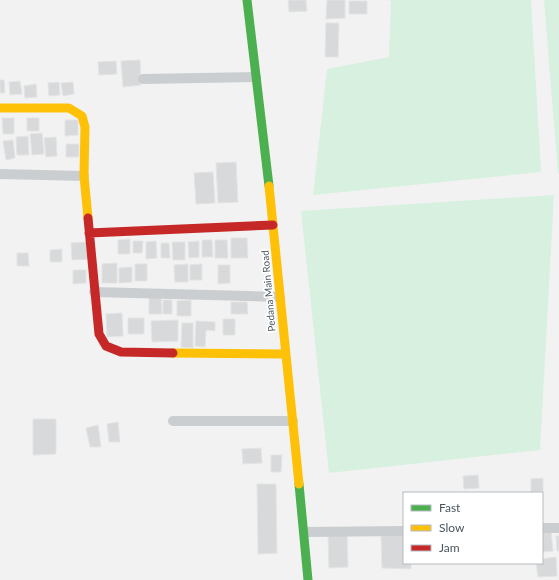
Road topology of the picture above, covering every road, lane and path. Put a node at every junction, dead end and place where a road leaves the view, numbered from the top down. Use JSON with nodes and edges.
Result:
{"nodes":[{"id":1,"x":247,"y":0,"type":"edge"},
{"id":2,"x":256,"y":77,"type":"junction"},
{"id":3,"x":143,"y":79,"type":"dead end"},
{"id":4,"x":0,"y":108,"type":"edge"},
{"id":5,"x":0,"y":174,"type":"edge"},
{"id":6,"x":84,"y":176,"type":"junction"},
{"id":7,"x":273,"y":225,"type":"junction"},
{"id":8,"x":89,"y":233,"type":"junction"},
{"id":9,"x":94,"y":292,"type":"junction"},
{"id":10,"x":280,"y":297,"type":"junction"},
{"id":11,"x":285,"y":354,"type":"junction"},
{"id":12,"x":173,"y":421,"type":"dead end"},
{"id":13,"x":293,"y":421,"type":"junction"},
{"id":14,"x":543,"y":528,"type":"edge"},
{"id":15,"x":559,"y":528,"type":"edge"},
{"id":16,"x":403,"y":531,"type":"edge"},
{"id":17,"x":304,"y":532,"type":"junction"},
{"id":18,"x":308,"y":580,"type":"edge"}],
"edges":[{"from":1,"to":2,"type":"street","name":"Pedana Main Road"},
{"from":2,"to":3,"type":"street"},
{"from":2,"to":7,"type":"street","name":"Pedana Main Road"},
{"from":4,"to":6,"type":"street"},
{"from":5,"to":6,"type":"street"},
{"from":6,"to":8,"type":"street"},
{"from":7,"to":8,"type":"street"},
{"from":7,"to":10,"type":"street","name":"Pedana Main Road"},
{"from":8,"to":9,"type":"street"},
{"from":9,"to":10,"type":"street"},
{"from":9,"to":11,"type":"street"},
{"from":10,"to":11,"type":"street","name":"Pedana Main Road"},
{"from":11,"to":13,"type":"street","name":"Pedana Main Road"},
{"from":12,"to":13,"type":"street"},
{"from":13,"to":17,"type":"street","name":"Pedana Main Road"},
{"from":14,"to":15,"type":"street"},
{"from":16,"to":17,"type":"street"},
{"from":17,"to":18,"type":"street","name":"Pedana Main Road"}]}
